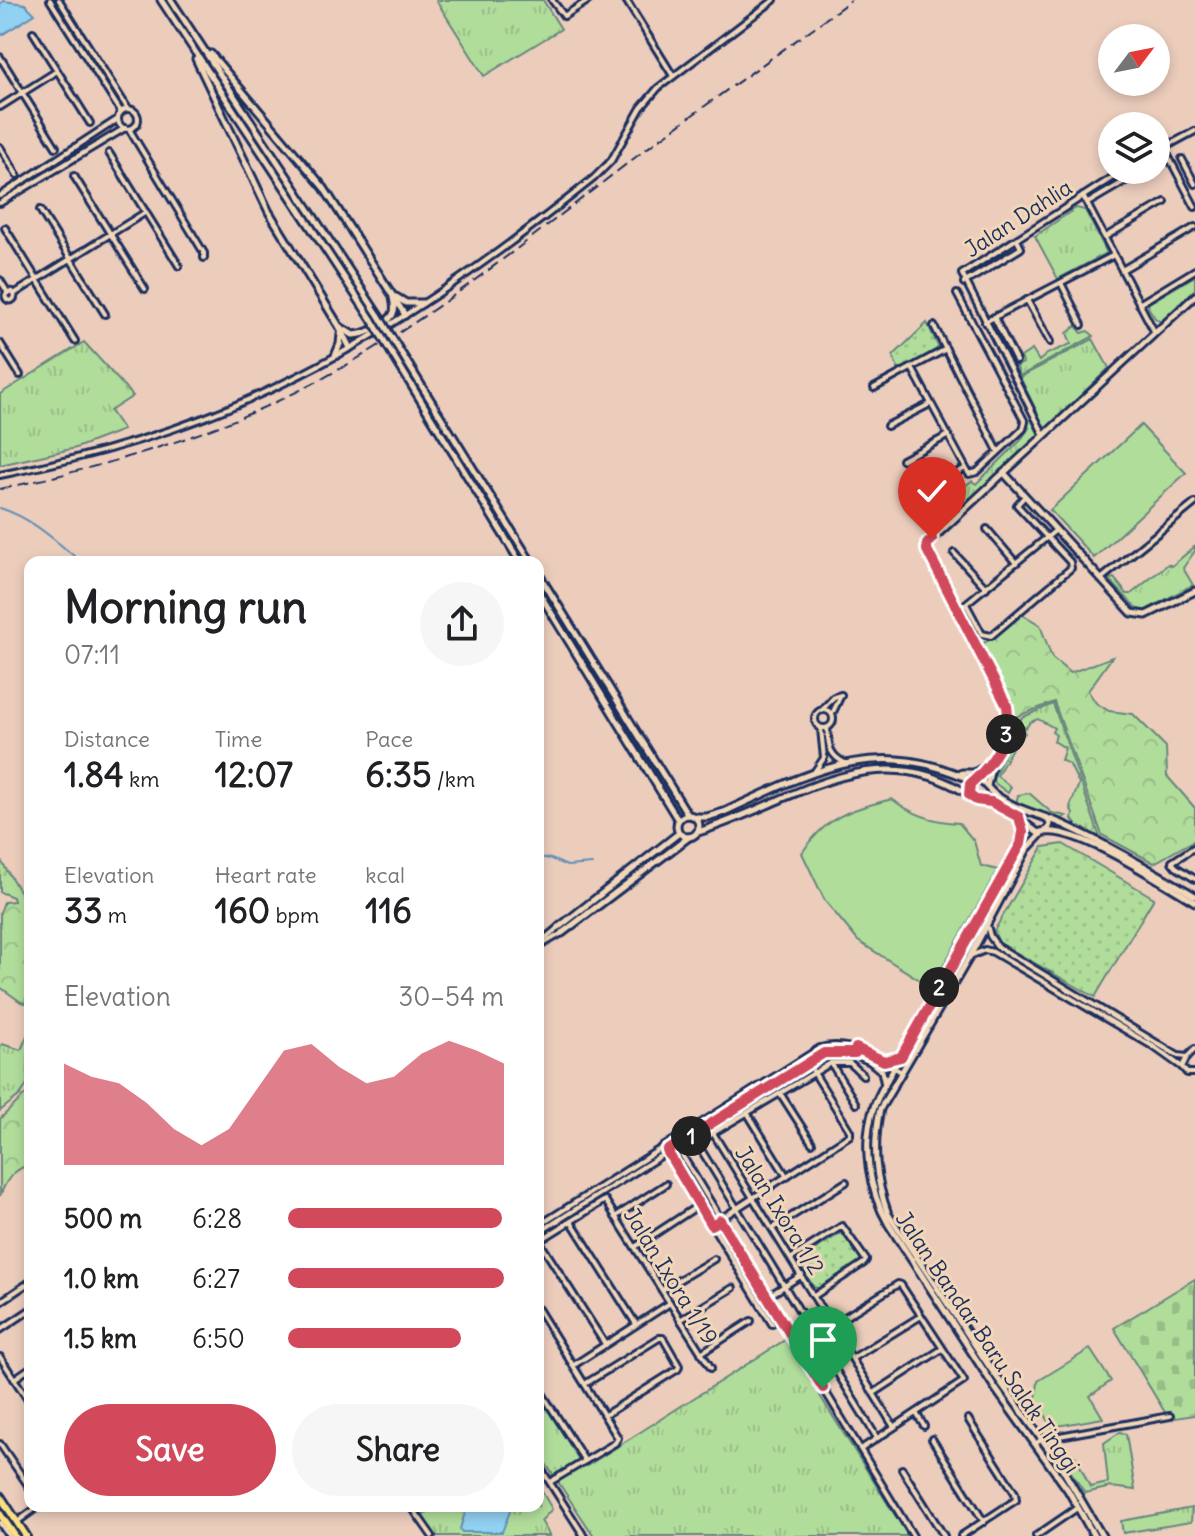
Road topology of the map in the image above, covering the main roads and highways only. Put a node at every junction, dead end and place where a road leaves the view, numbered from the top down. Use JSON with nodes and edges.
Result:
{"nodes":[{"id":1,"x":0,"y":1496,"type":"edge"},
{"id":2,"x":0,"y":1514,"type":"edge"},
{"id":3,"x":12,"y":1536,"type":"edge"},
{"id":4,"x":26,"y":1536,"type":"edge"}],
"edges":[{"from":1,"to":4,"type":"main road"},
{"from":2,"to":3,"type":"main road"}]}
